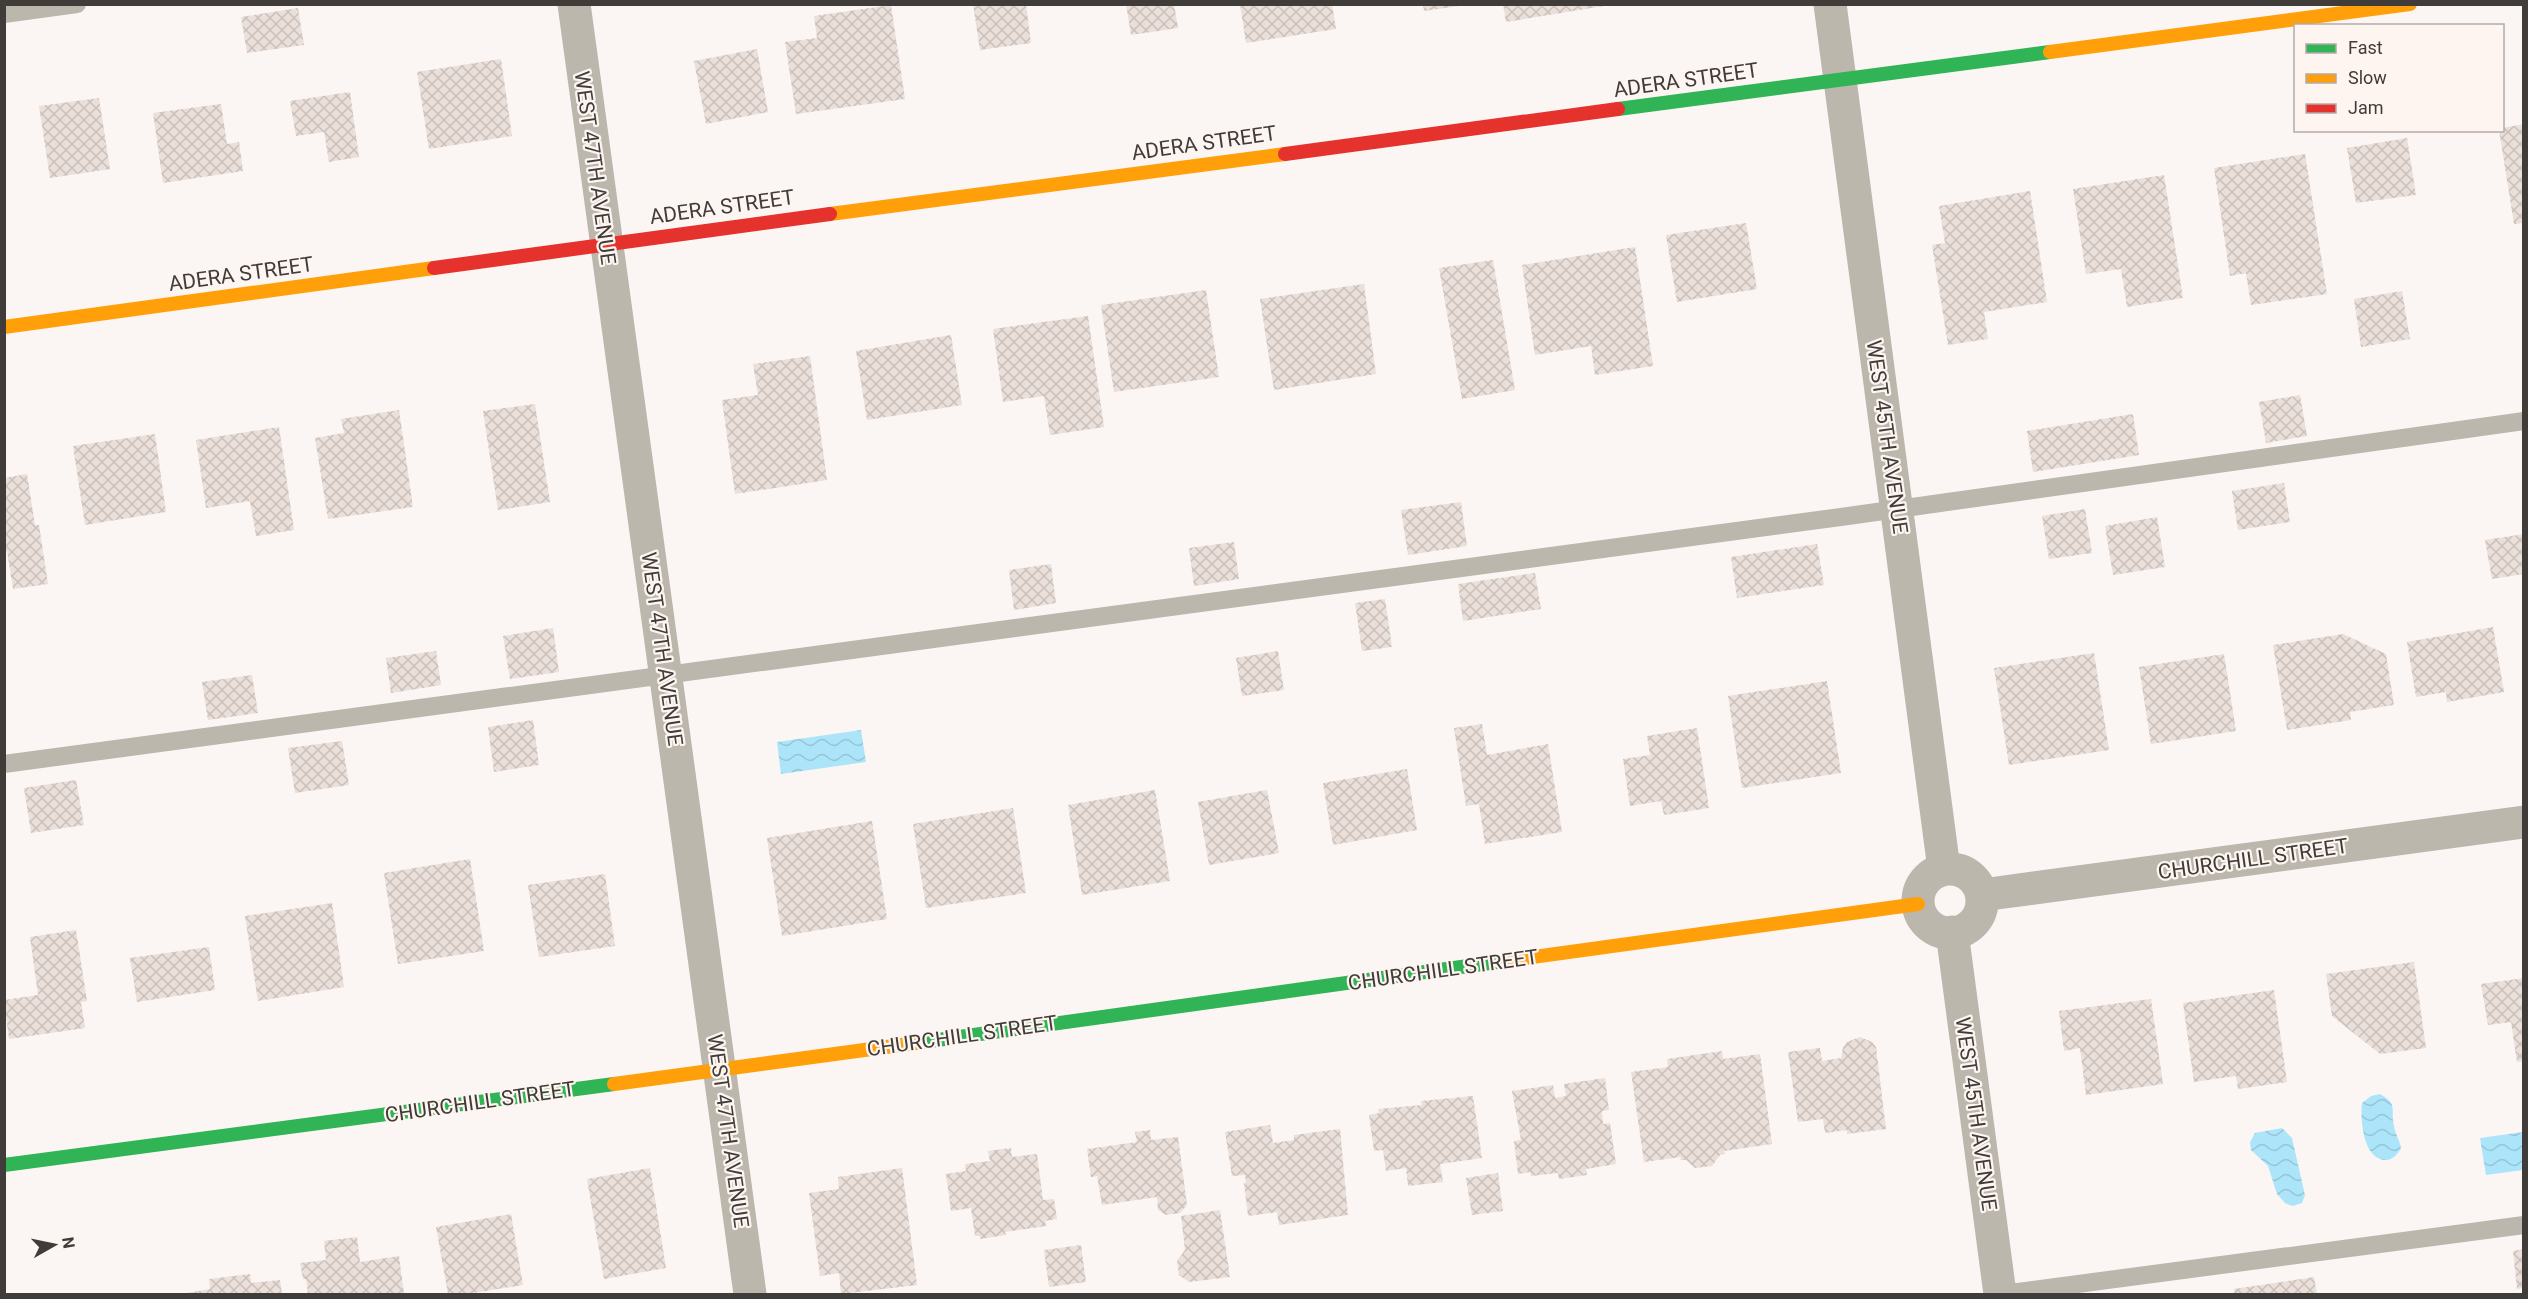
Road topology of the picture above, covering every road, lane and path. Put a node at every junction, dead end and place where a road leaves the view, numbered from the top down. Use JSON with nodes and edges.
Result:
{"nodes":[{"id":1,"x":78,"y":4,"type":"edge"},
{"id":2,"x":574,"y":4,"type":"edge"},
{"id":3,"x":1830,"y":4,"type":"edge"},
{"id":4,"x":2410,"y":4,"type":"edge"},
{"id":5,"x":4,"y":14,"type":"edge"},
{"id":6,"x":1840,"y":80,"type":"junction"},
{"id":7,"x":605,"y":244,"type":"junction"},
{"id":8,"x":4,"y":327,"type":"edge"},
{"id":9,"x":2523,"y":421,"type":"edge"},
{"id":10,"x":1896,"y":509,"type":"junction"},
{"id":11,"x":666,"y":676,"type":"junction"},
{"id":12,"x":4,"y":764,"type":"edge"},
{"id":13,"x":2523,"y":822,"type":"edge"},
{"id":14,"x":1944,"y":869,"type":"junction"},
{"id":15,"x":1982,"y":895,"type":"junction"},
{"id":16,"x":1918,"y":904,"type":"junction"},
{"id":17,"x":1952,"y":933,"type":"junction"},
{"id":18,"x":719,"y":1070,"type":"junction"},
{"id":19,"x":4,"y":1165,"type":"edge"},
{"id":20,"x":2523,"y":1225,"type":"edge"},
{"id":21,"x":750,"y":1294,"type":"edge"},
{"id":22,"x":2001,"y":1294,"type":"edge"}],
"edges":[{"from":1,"to":5,"type":"lane"},
{"from":2,"to":7,"type":"street","name":"WEST 47TH AVENUE"},
{"from":3,"to":6,"type":"street","name":"WEST 45TH AVENUE"},
{"from":4,"to":6,"type":"street","name":"ADERA STREET"},
{"from":6,"to":7,"type":"street","name":"ADERA STREET"},
{"from":6,"to":10,"type":"street","name":"WEST 45TH AVENUE"},
{"from":7,"to":8,"type":"street","name":"ADERA STREET"},
{"from":7,"to":11,"type":"street","name":"WEST 47TH AVENUE"},
{"from":9,"to":10,"type":"lane"},
{"from":10,"to":11,"type":"lane"},
{"from":10,"to":14,"type":"street","name":"WEST 45TH AVENUE"},
{"from":11,"to":12,"type":"lane"},
{"from":11,"to":18,"type":"street","name":"WEST 47TH AVENUE"},
{"from":13,"to":15,"type":"street","name":"CHURCHILL STREET"},
{"from":14,"to":15,"type":"street"},
{"from":14,"to":16,"type":"street"},
{"from":15,"to":17,"type":"street"},
{"from":16,"to":17,"type":"street"},
{"from":16,"to":18,"type":"street","name":"CHURCHILL STREET"},
{"from":17,"to":22,"type":"street","name":"WEST 45TH AVENUE"},
{"from":18,"to":19,"type":"street","name":"CHURCHILL STREET"},
{"from":18,"to":21,"type":"street","name":"WEST 47TH AVENUE"},
{"from":20,"to":22,"type":"lane"}]}
